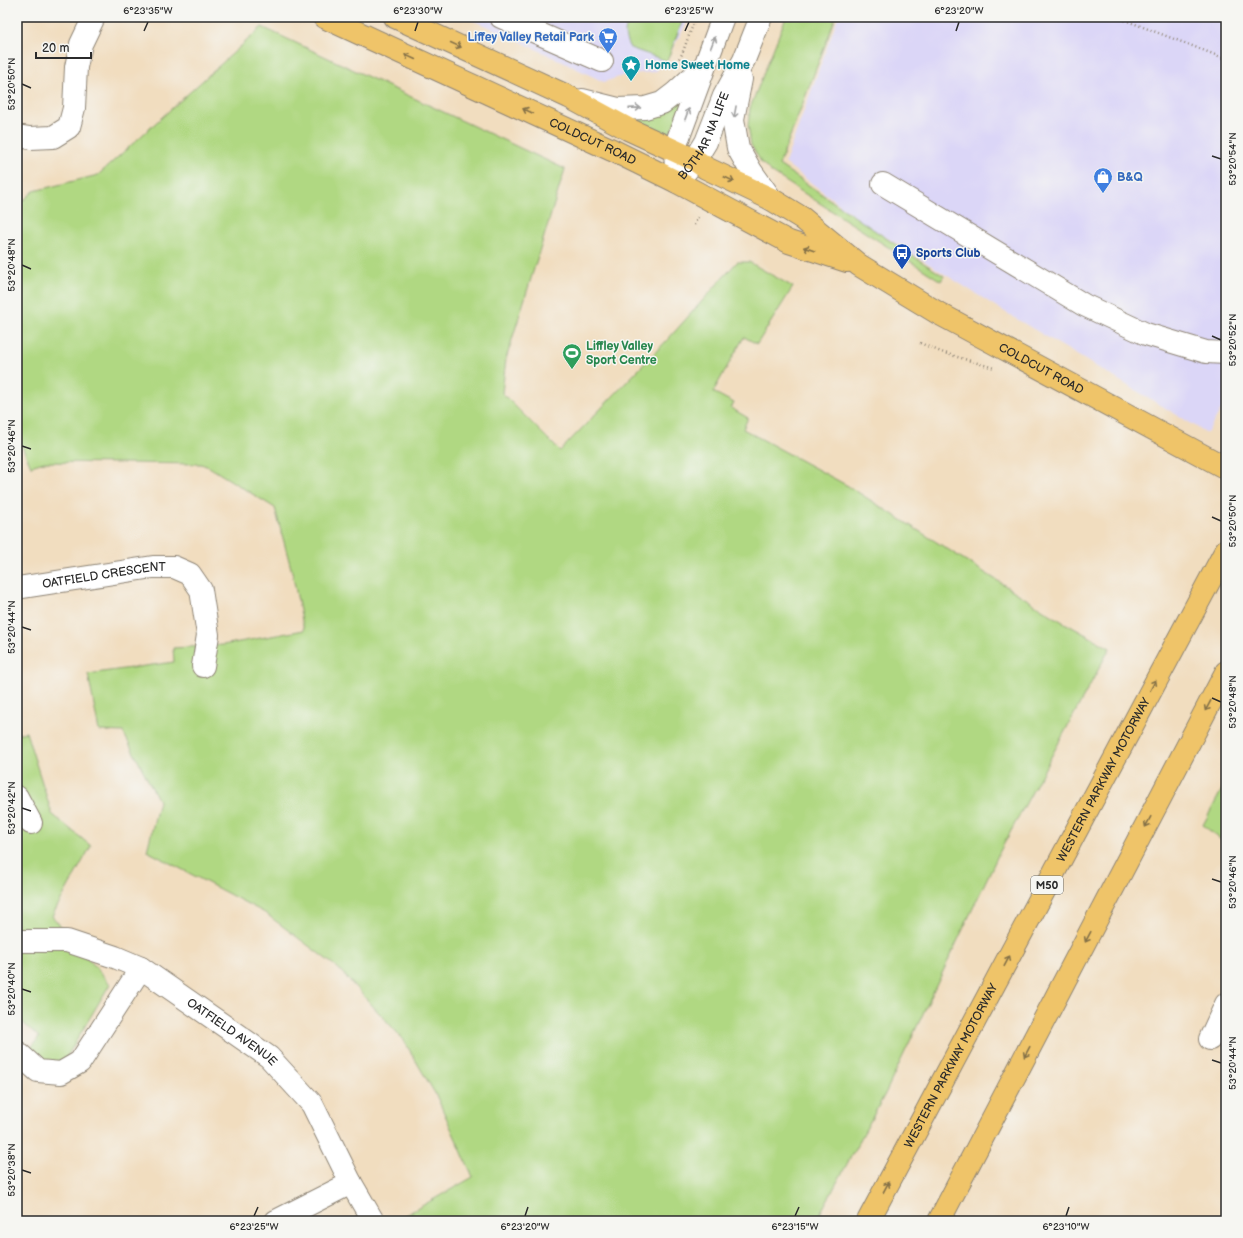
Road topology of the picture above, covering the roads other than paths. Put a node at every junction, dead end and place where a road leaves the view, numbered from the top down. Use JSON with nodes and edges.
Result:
{"nodes":[{"id":1,"x":94,"y":17,"type":"edge"},
{"id":2,"x":324,"y":17,"type":"edge"},
{"id":3,"x":394,"y":17,"type":"edge"},
{"id":4,"x":501,"y":17,"type":"edge"},
{"id":5,"x":722,"y":17,"type":"edge"},
{"id":6,"x":761,"y":17,"type":"edge"},
{"id":7,"x":602,"y":60,"type":"dead end"},
{"id":8,"x":744,"y":60,"type":"junction"},
{"id":9,"x":703,"y":67,"type":"junction"},
{"id":10,"x":569,"y":97,"type":"junction"},
{"id":11,"x":17,"y":136,"type":"edge"},
{"id":12,"x":675,"y":151,"type":"junction"},
{"id":13,"x":695,"y":160,"type":"junction"},
{"id":14,"x":677,"y":182,"type":"junction"},
{"id":15,"x":883,"y":184,"type":"dead end"},
{"id":16,"x":771,"y":199,"type":"junction"},
{"id":17,"x":859,"y":265,"type":"junction"},
{"id":18,"x":1226,"y":353,"type":"edge"},
{"id":19,"x":1226,"y":468,"type":"edge"},
{"id":20,"x":1226,"y":550,"type":"edge"},
{"id":21,"x":17,"y":588,"type":"edge"},
{"id":22,"x":203,"y":666,"type":"dead end"},
{"id":23,"x":1226,"y":672,"type":"edge"},
{"id":24,"x":17,"y":797,"type":"edge"},
{"id":25,"x":31,"y":823,"type":"dead end"},
{"id":26,"x":17,"y":941,"type":"edge"},
{"id":27,"x":141,"y":968,"type":"junction"},
{"id":28,"x":1226,"y":1004,"type":"edge"},
{"id":29,"x":1210,"y":1039,"type":"dead end"},
{"id":30,"x":17,"y":1052,"type":"edge"},
{"id":31,"x":351,"y":1183,"type":"junction"},
{"id":32,"x":276,"y":1221,"type":"edge"},
{"id":33,"x":373,"y":1221,"type":"edge"},
{"id":34,"x":868,"y":1221,"type":"edge"},
{"id":35,"x":939,"y":1221,"type":"edge"}],
"edges":[{"from":1,"to":11,"type":"street"},
{"from":14,"to":2,"type":"main road","name":"COLDCUT ROAD","one_way":true},
{"from":3,"to":10,"type":"main road","name":"COLDCUT ROAD","one_way":true},
{"from":4,"to":7,"type":"street"},
{"from":9,"to":5,"type":"street","name":"BÓTHAR NA LIFE","one_way":true},
{"from":6,"to":8,"type":"street","name":"BÓTHAR NA LIFE"},
{"from":8,"to":13,"type":"street","name":"BÓTHAR NA LIFE"},
{"from":8,"to":16,"type":"street","one_way":true},
{"from":10,"to":9,"type":"street","one_way":true},
{"from":12,"to":9,"type":"street","name":"BÓTHAR NA LIFE","one_way":true},
{"from":10,"to":12,"type":"main road","name":"COLDCUT ROAD"},
{"from":12,"to":13,"type":"main road","name":"COLDCUT ROAD"},
{"from":12,"to":14,"type":"street","name":"BÓTHAR NA LIFE"},
{"from":13,"to":14,"type":"street","name":"BÓTHAR NA LIFE"},
{"from":13,"to":16,"type":"main road","name":"COLDCUT ROAD","one_way":true},
{"from":17,"to":14,"type":"main road","name":"COLDCUT ROAD","one_way":true},
{"from":15,"to":18,"type":"street"},
{"from":16,"to":17,"type":"main road","name":"COLDCUT ROAD"},
{"from":17,"to":19,"type":"main road","name":"COLDCUT ROAD"},
{"from":34,"to":20,"type":"main road","name":"WESTERN PARKWAY MOTORWAY","number":"M50","one_way":true},
{"from":21,"to":22,"type":"street","name":"OATFIELD CRESCENT"},
{"from":23,"to":35,"type":"main road","one_way":true},
{"from":24,"to":25,"type":"street"},
{"from":26,"to":27,"type":"street","name":"OATFIELD AVENUE"},
{"from":27,"to":30,"type":"street"},
{"from":27,"to":31,"type":"street","name":"OATFIELD AVENUE"},
{"from":28,"to":29,"type":"street"},
{"from":31,"to":32,"type":"street"},
{"from":31,"to":33,"type":"street","name":"OATFIELD AVENUE"}]}
